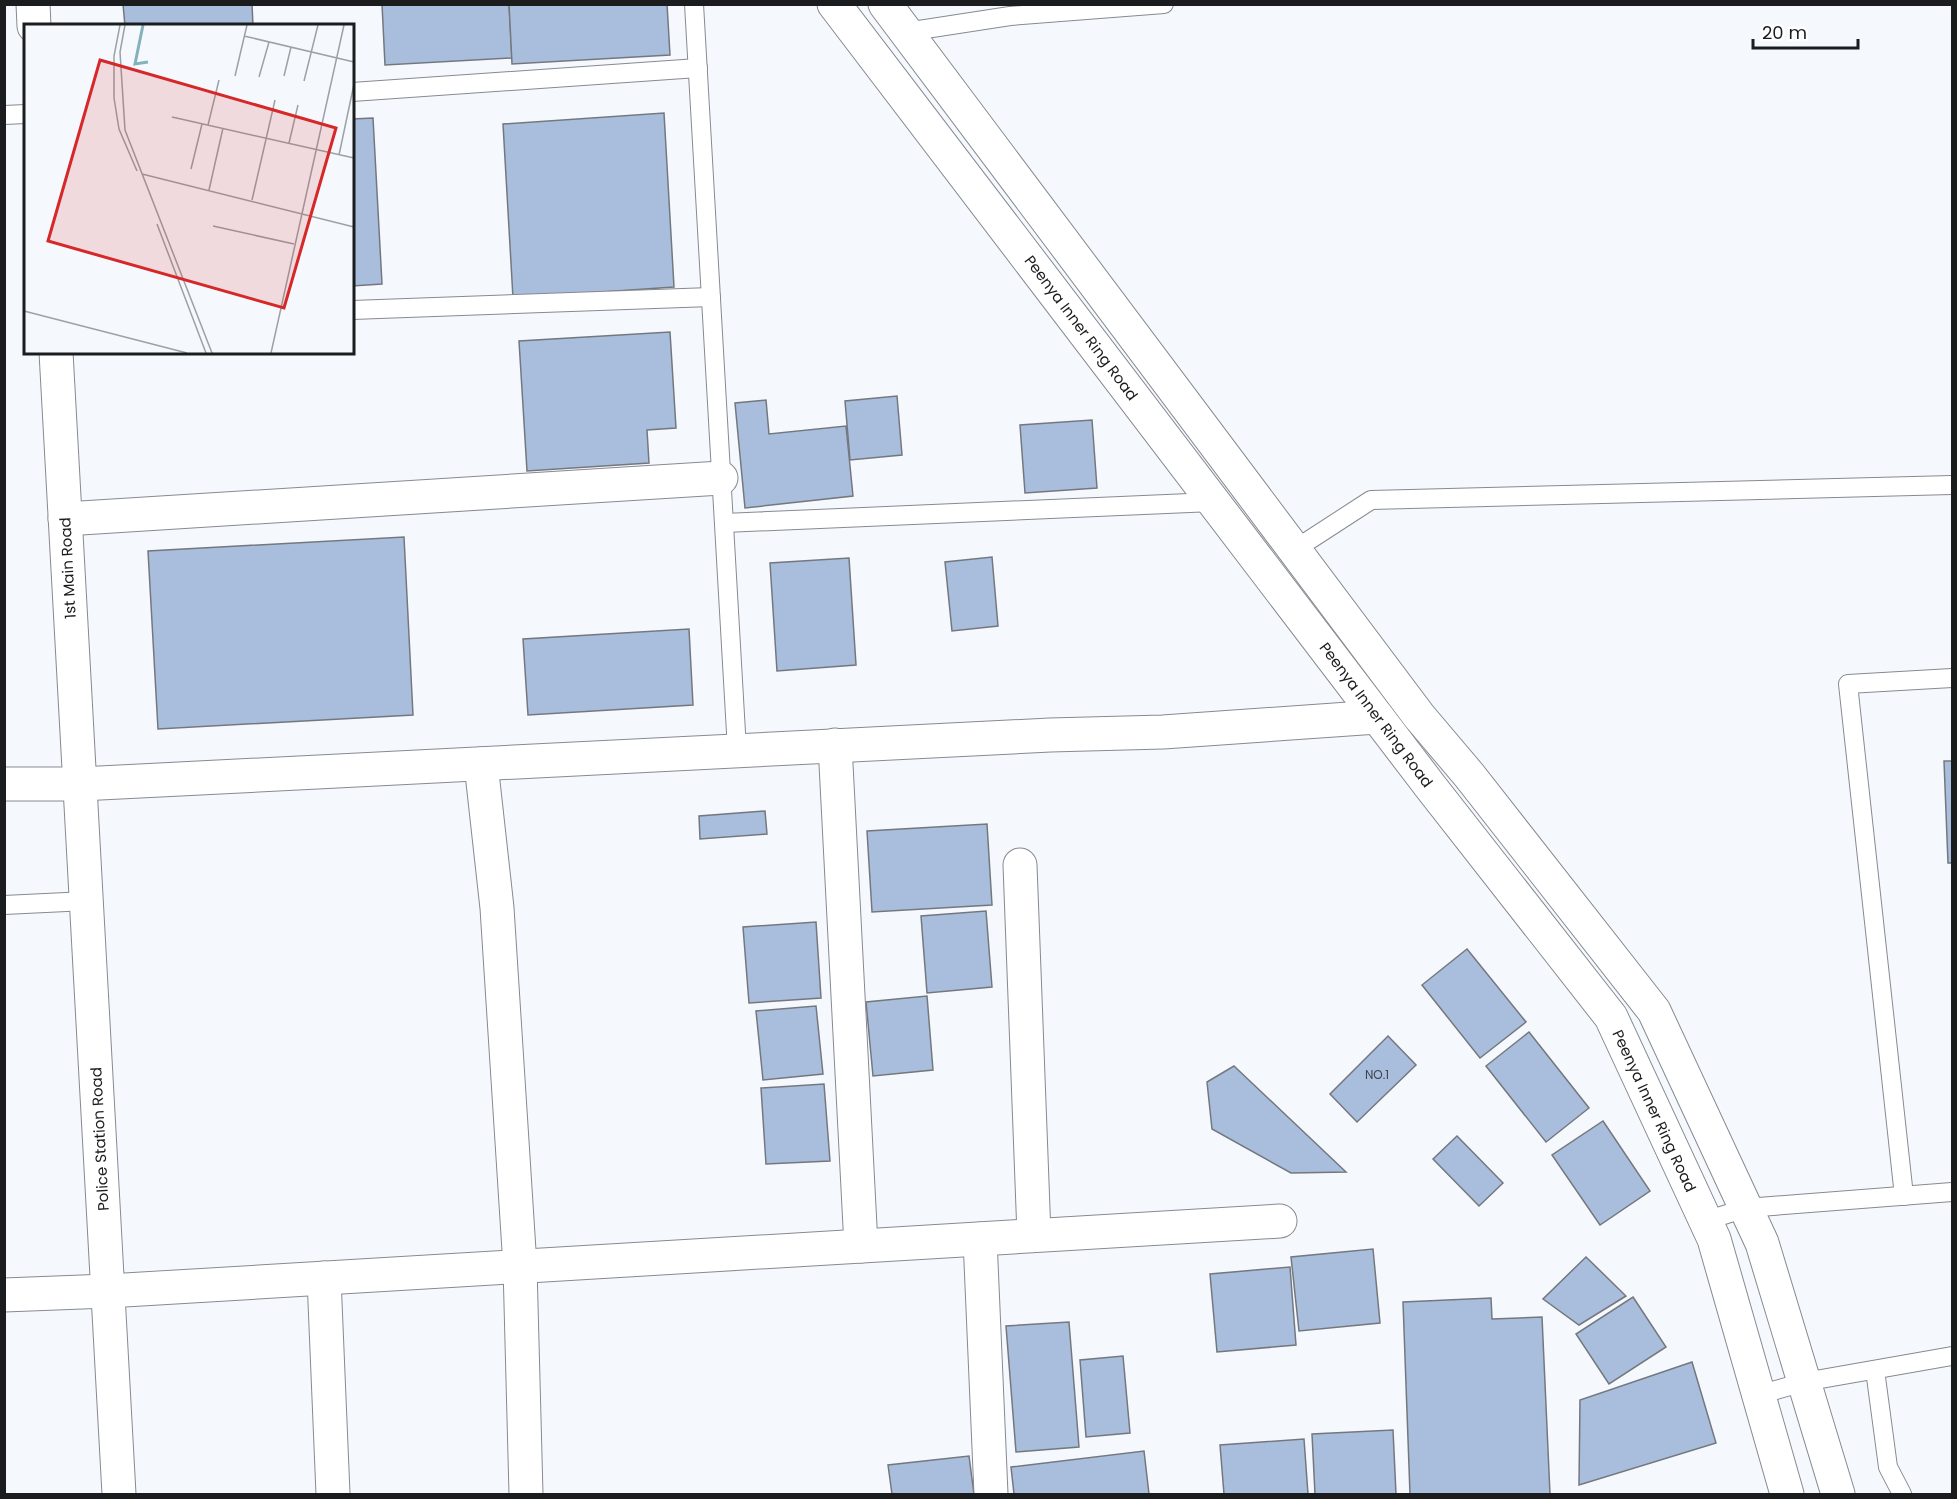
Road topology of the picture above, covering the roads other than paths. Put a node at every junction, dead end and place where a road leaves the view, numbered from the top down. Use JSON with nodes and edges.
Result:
{"nodes":[{"id":1,"x":33,"y":4,"type":"edge"},
{"id":2,"x":694,"y":4,"type":"edge"},
{"id":3,"x":834,"y":4,"type":"edge"},
{"id":4,"x":885,"y":4,"type":"edge"},
{"id":5,"x":1164,"y":4,"type":"edge"},
{"id":6,"x":34,"y":24,"type":"edge"},
{"id":7,"x":906,"y":32,"type":"junction"},
{"id":8,"x":698,"y":68,"type":"junction"},
{"id":9,"x":354,"y":92,"type":"edge"},
{"id":10,"x":24,"y":114,"type":"edge"},
{"id":11,"x":4,"y":115,"type":"edge"},
{"id":12,"x":711,"y":297,"type":"junction"},
{"id":13,"x":354,"y":310,"type":"edge"},
{"id":14,"x":56,"y":354,"type":"edge"},
{"id":15,"x":721,"y":478,"type":"junction"},
{"id":16,"x":1953,"y":485,"type":"edge"},
{"id":17,"x":1213,"y":502,"type":"junction"},
{"id":18,"x":65,"y":519,"type":"junction"},
{"id":19,"x":724,"y":523,"type":"junction"},
{"id":20,"x":1294,"y":550,"type":"junction"},
{"id":21,"x":1953,"y":678,"type":"edge"},
{"id":22,"x":1377,"y":717,"type":"junction"},
{"id":23,"x":836,"y":745,"type":"junction"},
{"id":24,"x":737,"y":750,"type":"junction"},
{"id":25,"x":481,"y":764,"type":"junction"},
{"id":26,"x":4,"y":784,"type":"edge"},
{"id":27,"x":80,"y":784,"type":"junction"},
{"id":28,"x":1020,"y":865,"type":"dead end"},
{"id":29,"x":87,"y":901,"type":"junction"},
{"id":30,"x":4,"y":905,"type":"edge"},
{"id":31,"x":1953,"y":1192,"type":"edge"},
{"id":32,"x":1904,"y":1196,"type":"junction"},
{"id":33,"x":1746,"y":1208,"type":"junction"},
{"id":34,"x":1280,"y":1221,"type":"dead end"},
{"id":35,"x":1705,"y":1221,"type":"junction"},
{"id":36,"x":1034,"y":1235,"type":"junction"},
{"id":37,"x":980,"y":1239,"type":"junction"},
{"id":38,"x":861,"y":1246,"type":"junction"},
{"id":39,"x":520,"y":1266,"type":"junction"},
{"id":40,"x":324,"y":1278,"type":"junction"},
{"id":41,"x":108,"y":1291,"type":"junction"},
{"id":42,"x":4,"y":1295,"type":"edge"},
{"id":43,"x":1953,"y":1356,"type":"edge"},
{"id":44,"x":1875,"y":1370,"type":"junction"},
{"id":45,"x":1804,"y":1382,"type":"junction"},
{"id":46,"x":1758,"y":1395,"type":"junction"},
{"id":47,"x":119,"y":1494,"type":"edge"},
{"id":48,"x":333,"y":1494,"type":"edge"},
{"id":49,"x":526,"y":1494,"type":"edge"},
{"id":50,"x":991,"y":1494,"type":"edge"},
{"id":51,"x":1787,"y":1494,"type":"edge"},
{"id":52,"x":1838,"y":1494,"type":"edge"},
{"id":53,"x":1902,"y":1494,"type":"edge"}],
"edges":[{"from":1,"to":6,"type":"street"},
{"from":2,"to":8,"type":"lane"},
{"from":3,"to":17,"type":"street","name":"Peenya Inner Ring Road"},
{"from":4,"to":7,"type":"street"},
{"from":5,"to":7,"type":"lane"},
{"from":7,"to":20,"type":"street"},
{"from":8,"to":9,"type":"lane"},
{"from":8,"to":12,"type":"lane"},
{"from":10,"to":11,"type":"lane"},
{"from":12,"to":13,"type":"lane"},
{"from":12,"to":15,"type":"lane"},
{"from":14,"to":18,"type":"street","name":"1st Main Road"},
{"from":15,"to":18,"type":"street"},
{"from":15,"to":19,"type":"lane"},
{"from":16,"to":20,"type":"lane"},
{"from":17,"to":19,"type":"lane"},
{"from":17,"to":22,"type":"street","name":"Peenya Inner Ring Road"},
{"from":18,"to":27,"type":"street","name":"1st Main Road"},
{"from":19,"to":24,"type":"lane"},
{"from":20,"to":33,"type":"street"},
{"from":21,"to":32,"type":"lane"},
{"from":22,"to":23,"type":"street"},
{"from":22,"to":35,"type":"street","name":"Peenya Inner Ring Road"},
{"from":23,"to":24,"type":"street"},
{"from":23,"to":38,"type":"street"},
{"from":24,"to":25,"type":"street"},
{"from":25,"to":27,"type":"street"},
{"from":25,"to":39,"type":"street"},
{"from":26,"to":27,"type":"street"},
{"from":27,"to":29,"type":"street","name":"Police Station Road"},
{"from":28,"to":36,"type":"street"},
{"from":29,"to":30,"type":"lane"},
{"from":29,"to":41,"type":"street","name":"Police Station Road"},
{"from":31,"to":32,"type":"lane"},
{"from":32,"to":33,"type":"lane"},
{"from":33,"to":35,"type":"lane"},
{"from":33,"to":45,"type":"street"},
{"from":34,"to":36,"type":"street"},
{"from":35,"to":46,"type":"street","name":"Peenya Inner Ring Road"},
{"from":36,"to":37,"type":"street"},
{"from":37,"to":38,"type":"street"},
{"from":37,"to":50,"type":"street"},
{"from":38,"to":39,"type":"street"},
{"from":39,"to":40,"type":"street"},
{"from":39,"to":49,"type":"street"},
{"from":40,"to":41,"type":"street"},
{"from":40,"to":48,"type":"street"},
{"from":41,"to":42,"type":"street"},
{"from":41,"to":47,"type":"street","name":"Police Station Road"},
{"from":43,"to":44,"type":"lane"},
{"from":44,"to":45,"type":"lane"},
{"from":44,"to":53,"type":"lane"},
{"from":45,"to":46,"type":"lane"},
{"from":45,"to":52,"type":"street"},
{"from":46,"to":51,"type":"street","name":"Peenya Inner Ring Road"}]}
